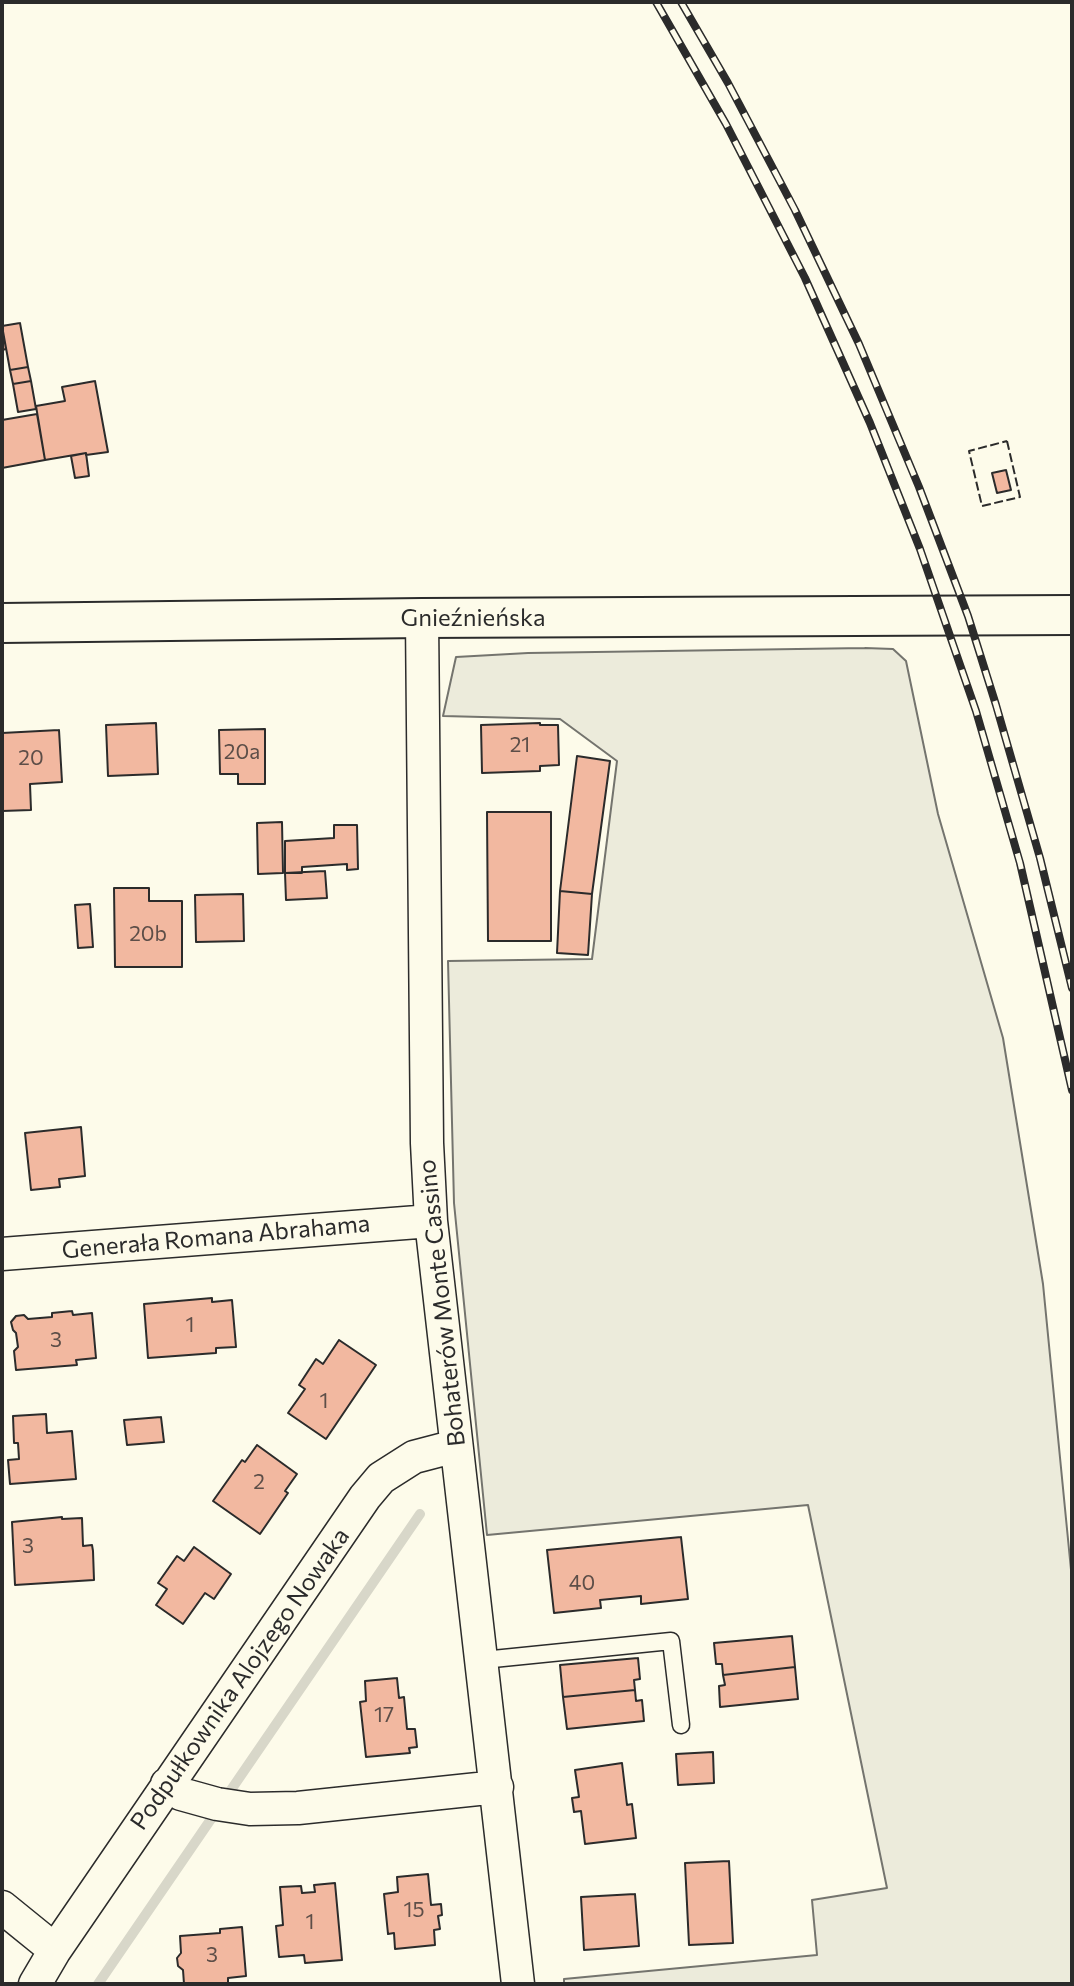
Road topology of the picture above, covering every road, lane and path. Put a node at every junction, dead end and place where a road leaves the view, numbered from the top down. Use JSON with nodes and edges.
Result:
{"nodes":[{"id":1,"x":1072,"y":615,"type":"edge"},
{"id":2,"x":422,"y":618,"type":"junction"},
{"id":3,"x":2,"y":623,"type":"edge"},
{"id":4,"x":431,"y":1221,"type":"junction"},
{"id":5,"x":2,"y":1254,"type":"edge"},
{"id":6,"x":456,"y":1446,"type":"junction"},
{"id":7,"x":483,"y":1660,"type":"junction"},
{"id":8,"x":681,"y":1725,"type":"dead end"},
{"id":9,"x":167,"y":1784,"type":"junction"},
{"id":10,"x":497,"y":1787,"type":"junction"},
{"id":11,"x":2,"y":1908,"type":"edge"},
{"id":12,"x":55,"y":1950,"type":"junction"},
{"id":13,"x":35,"y":1984,"type":"edge"},
{"id":14,"x":518,"y":1984,"type":"edge"}],
"edges":[{"from":1,"to":2,"type":"street","name":"Gnieźnieńska"},
{"from":2,"to":3,"type":"street","name":"Gnieźnieńska"},
{"from":2,"to":4,"type":"street","name":"Bohaterów Monte Cassino"},
{"from":4,"to":5,"type":"street","name":"Generała Romana Abrahama"},
{"from":4,"to":6,"type":"street","name":"Bohaterów Monte Cassino"},
{"from":6,"to":7,"type":"street","name":"Bohaterów Monte Cassino"},
{"from":6,"to":9,"type":"street","name":"Podpułkownika Alojzego Nowaka"},
{"from":7,"to":8,"type":"lane"},
{"from":7,"to":10,"type":"street","name":"Bohaterów Monte Cassino"},
{"from":9,"to":10,"type":"street"},
{"from":9,"to":12,"type":"street","name":"Podpułkownika Alojzego Nowaka"},
{"from":10,"to":14,"type":"street","name":"Bohaterów Monte Cassino"},
{"from":11,"to":12,"type":"street"},
{"from":12,"to":13,"type":"street","name":"Podpułkownika Alojzego Nowaka"}]}
